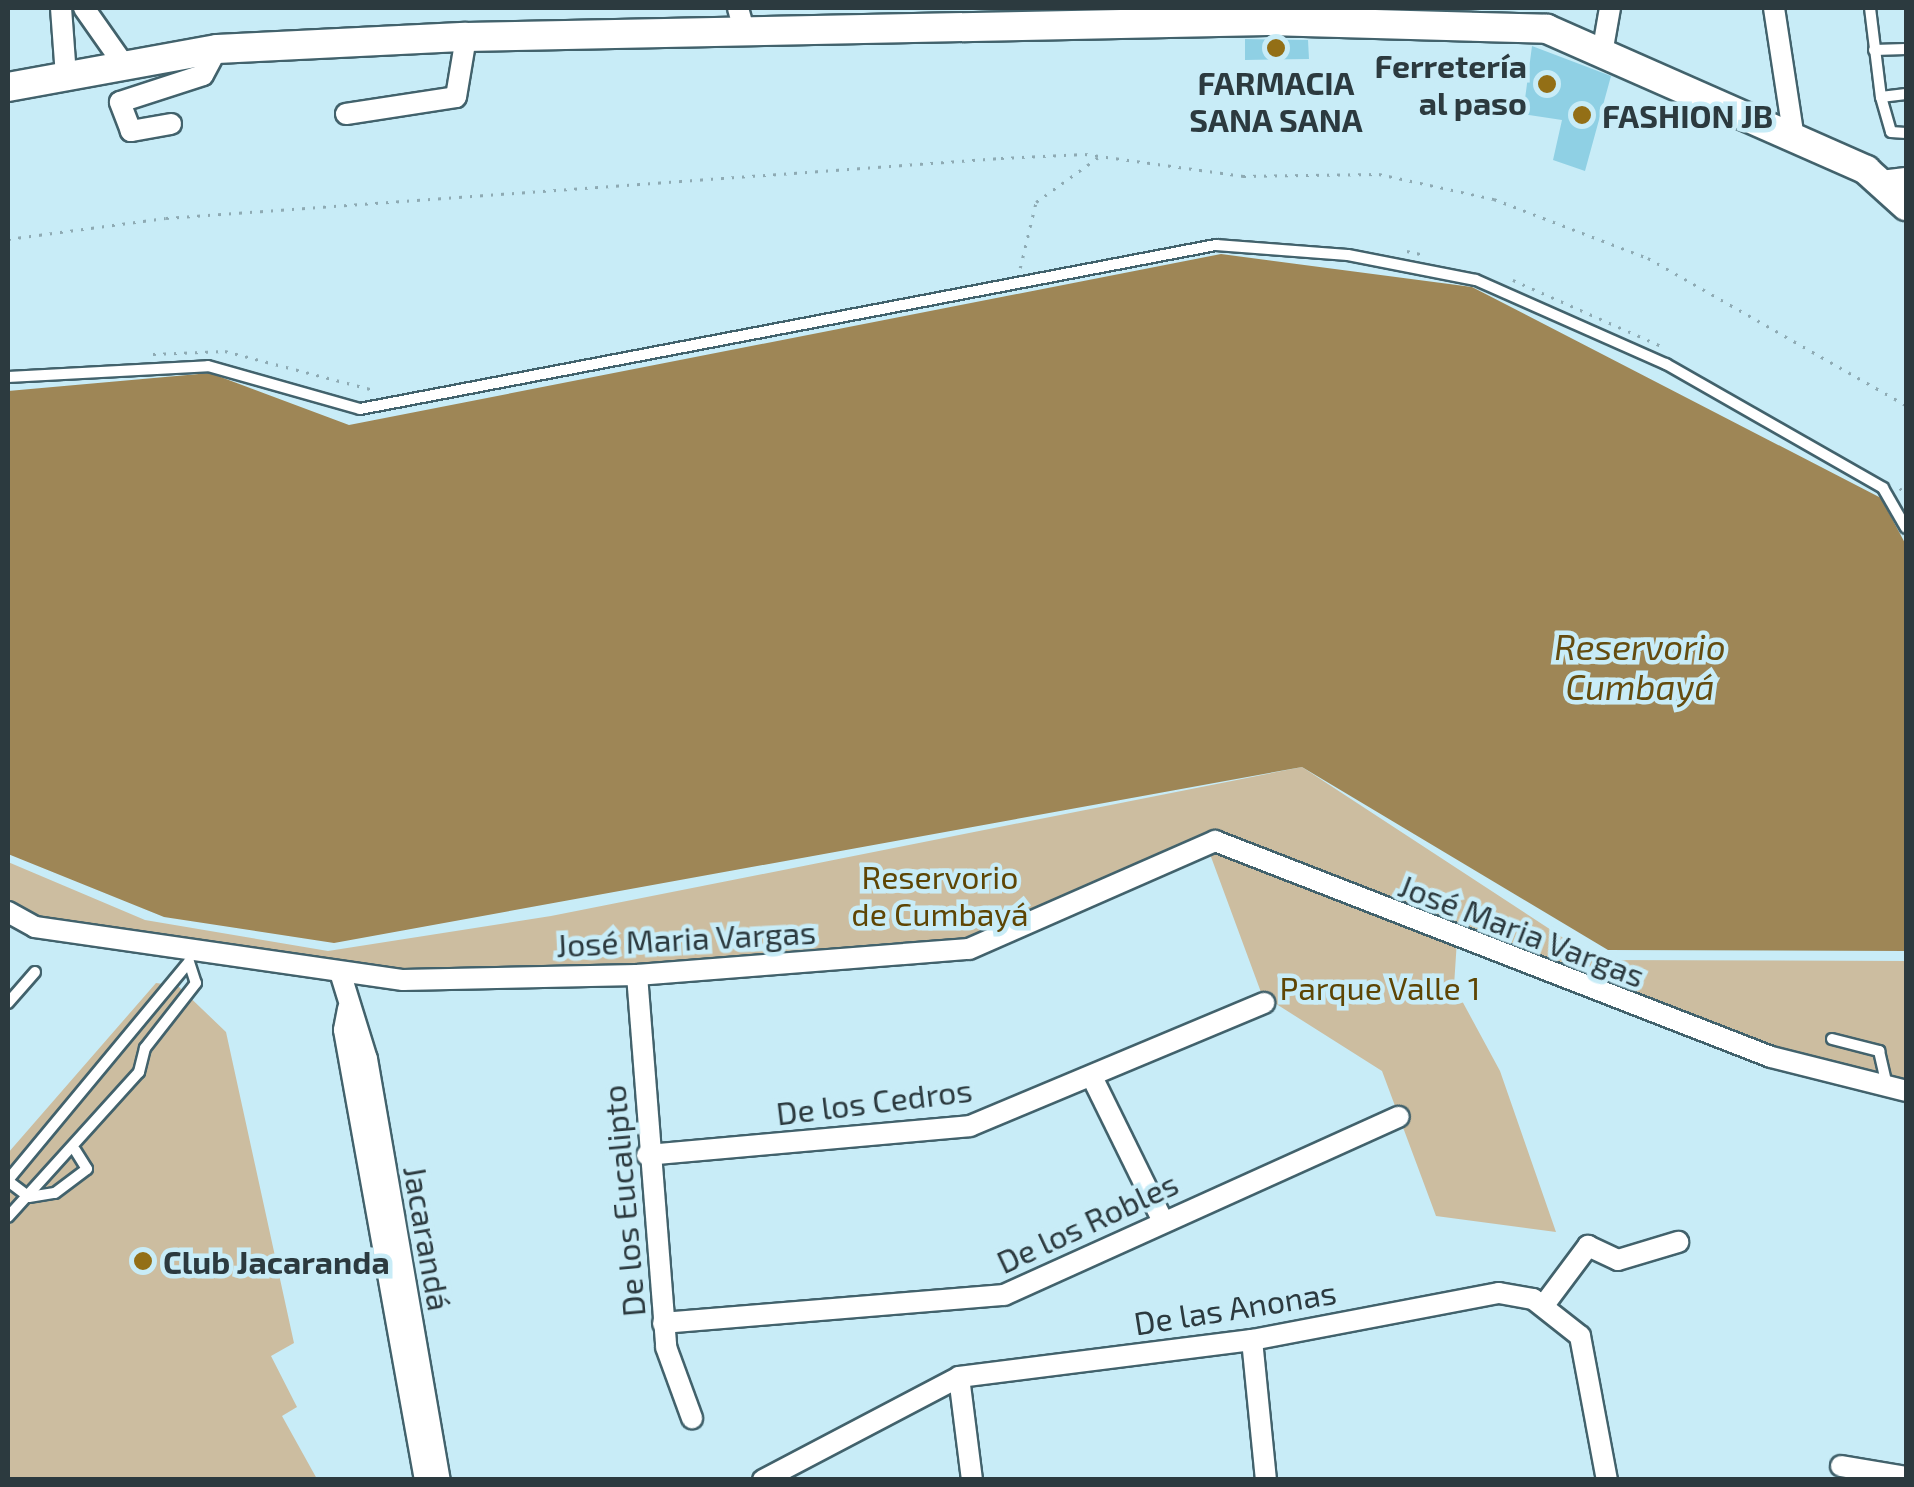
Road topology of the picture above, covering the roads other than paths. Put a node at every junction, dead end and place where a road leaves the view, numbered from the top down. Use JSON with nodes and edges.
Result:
{"nodes":[{"id":1,"x":61,"y":8,"type":"edge"},
{"id":2,"x":84,"y":8,"type":"edge"},
{"id":3,"x":1610,"y":8,"type":"edge"},
{"id":4,"x":1774,"y":8,"type":"edge"},
{"id":5,"x":1870,"y":8,"type":"edge"},
{"id":6,"x":1268,"y":14,"type":"edge"},
{"id":7,"x":1440,"y":15,"type":"edge"},
{"id":8,"x":741,"y":19,"type":"edge"},
{"id":9,"x":466,"y":37,"type":"junction"},
{"id":10,"x":1602,"y":48,"type":"junction"},
{"id":11,"x":1906,"y":48,"type":"edge"},
{"id":12,"x":217,"y":50,"type":"junction"},
{"id":13,"x":1874,"y":50,"type":"junction"},
{"id":14,"x":122,"y":62,"type":"junction"},
{"id":15,"x":66,"y":76,"type":"junction"},
{"id":16,"x":8,"y":86,"type":"edge"},
{"id":17,"x":1906,"y":94,"type":"edge"},
{"id":18,"x":1881,"y":97,"type":"junction"},
{"id":19,"x":346,"y":114,"type":"dead end"},
{"id":20,"x":170,"y":124,"type":"dead end"},
{"id":21,"x":1906,"y":134,"type":"edge"},
{"id":22,"x":1794,"y":138,"type":"junction"},
{"id":23,"x":1894,"y":179,"type":"edge"},
{"id":24,"x":1906,"y":206,"type":"edge"},
{"id":25,"x":8,"y":377,"type":"edge"},
{"id":26,"x":1906,"y":528,"type":"edge"},
{"id":27,"x":8,"y":912,"type":"edge"},
{"id":28,"x":192,"y":954,"type":"junction"},
{"id":29,"x":35,"y":972,"type":"dead end"},
{"id":30,"x":340,"y":972,"type":"junction"},
{"id":31,"x":637,"y":974,"type":"junction"},
{"id":32,"x":8,"y":1003,"type":"edge"},
{"id":33,"x":1264,"y":1003,"type":"dead end"},
{"id":34,"x":1832,"y":1039,"type":"dead end"},
{"id":35,"x":1092,"y":1078,"type":"junction"},
{"id":36,"x":1897,"y":1089,"type":"edge"},
{"id":37,"x":1399,"y":1117,"type":"dead end"},
{"id":38,"x":75,"y":1150,"type":"junction"},
{"id":39,"x":648,"y":1155,"type":"junction"},
{"id":40,"x":8,"y":1181,"type":"edge"},
{"id":41,"x":24,"y":1195,"type":"junction"},
{"id":42,"x":8,"y":1217,"type":"edge"},
{"id":43,"x":1162,"y":1219,"type":"junction"},
{"id":44,"x":389,"y":1237,"type":"junction"},
{"id":45,"x":1678,"y":1242,"type":"dead end"},
{"id":46,"x":1544,"y":1305,"type":"junction"},
{"id":47,"x":663,"y":1323,"type":"junction"},
{"id":48,"x":1252,"y":1340,"type":"junction"},
{"id":49,"x":958,"y":1377,"type":"junction"},
{"id":50,"x":692,"y":1418,"type":"dead end"},
{"id":51,"x":1840,"y":1466,"type":"dead end"},
{"id":52,"x":1906,"y":1476,"type":"edge"},
{"id":53,"x":425,"y":1480,"type":"edge"},
{"id":54,"x":440,"y":1480,"type":"edge"},
{"id":55,"x":764,"y":1480,"type":"edge"},
{"id":56,"x":972,"y":1480,"type":"edge"},
{"id":57,"x":1266,"y":1480,"type":"edge"},
{"id":58,"x":1607,"y":1480,"type":"edge"}],
"edges":[{"from":1,"to":15,"type":"street"},
{"from":2,"to":14,"type":"street"},
{"from":3,"to":10,"type":"street"},
{"from":4,"to":22,"type":"street"},
{"from":5,"to":13,"type":"lane"},
{"from":6,"to":7,"type":"street"},
{"from":6,"to":8,"type":"street"},
{"from":7,"to":10,"type":"street"},
{"from":8,"to":9,"type":"street"},
{"from":9,"to":12,"type":"street"},
{"from":9,"to":19,"type":"street"},
{"from":10,"to":22,"type":"street"},
{"from":11,"to":13,"type":"lane"},
{"from":12,"to":14,"type":"street"},
{"from":12,"to":20,"type":"street"},
{"from":13,"to":18,"type":"lane"},
{"from":14,"to":15,"type":"street"},
{"from":15,"to":16,"type":"street"},
{"from":17,"to":18,"type":"lane"},
{"from":18,"to":21,"type":"lane"},
{"from":22,"to":23,"type":"street"},
{"from":23,"to":24,"type":"street"},
{"from":25,"to":26,"type":"lane"},
{"from":27,"to":28,"type":"street","name":"José Maria Vargas"},
{"from":28,"to":30,"type":"street","name":"José Maria Vargas"},
{"from":28,"to":38,"type":"lane"},
{"from":28,"to":40,"type":"lane"},
{"from":29,"to":32,"type":"lane"},
{"from":30,"to":31,"type":"street","name":"José Maria Vargas"},
{"from":30,"to":44,"type":"street","name":"Jacarandá"},
{"from":31,"to":36,"type":"street","name":"José Maria Vargas"},
{"from":31,"to":39,"type":"street","name":"De los Eucalipto"},
{"from":33,"to":35,"type":"street","name":"De los Cedros"},
{"from":34,"to":36,"type":"lane"},
{"from":35,"to":39,"type":"street","name":"De los Cedros"},
{"from":35,"to":43,"type":"street"},
{"from":37,"to":43,"type":"street","name":"De los Robles"},
{"from":38,"to":41,"type":"lane"},
{"from":38,"to":41,"type":"lane"},
{"from":39,"to":47,"type":"street","name":"De los Eucalipto"},
{"from":40,"to":41,"type":"lane"},
{"from":41,"to":42,"type":"lane"},
{"from":43,"to":47,"type":"street","name":"De los Robles"},
{"from":44,"to":53,"type":"street","name":"Jacarandá"},
{"from":44,"to":54,"type":"street","name":"Jacarandá"},
{"from":45,"to":46,"type":"street"},
{"from":46,"to":48,"type":"street","name":"De las Anonas"},
{"from":46,"to":58,"type":"street","name":"De las Anonas"},
{"from":47,"to":50,"type":"street","name":"De los Eucalipto"},
{"from":48,"to":49,"type":"street","name":"De las Anonas"},
{"from":48,"to":57,"type":"street"},
{"from":49,"to":55,"type":"street","name":"De las Anonas"},
{"from":49,"to":56,"type":"street"},
{"from":51,"to":52,"type":"street"}]}
